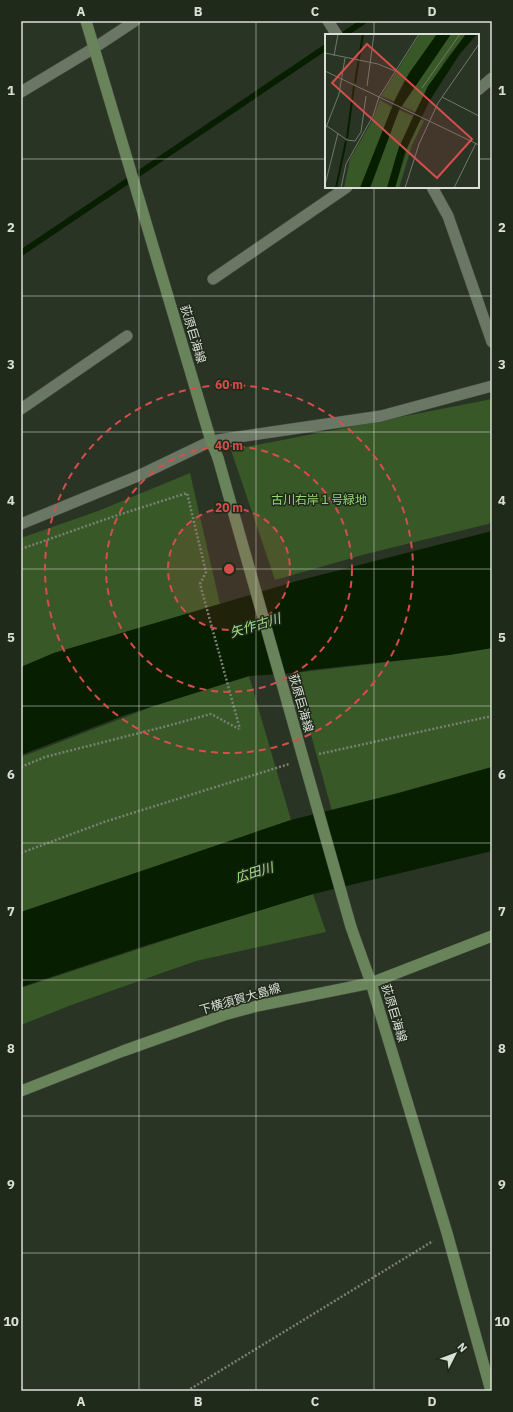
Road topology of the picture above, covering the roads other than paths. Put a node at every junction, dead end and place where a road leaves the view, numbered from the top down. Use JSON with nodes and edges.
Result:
{"nodes":[{"id":1,"x":86,"y":21,"type":"edge"},
{"id":2,"x":135,"y":21,"type":"edge"},
{"id":3,"x":328,"y":21,"type":"edge"},
{"id":4,"x":336,"y":34,"type":"edge"},
{"id":5,"x":94,"y":48,"type":"junction"},
{"id":6,"x":492,"y":78,"type":"edge"},
{"id":7,"x":479,"y":89,"type":"edge"},
{"id":8,"x":21,"y":92,"type":"edge"},
{"id":9,"x":346,"y":188,"type":"edge"},
{"id":10,"x":433,"y":188,"type":"edge"},
{"id":11,"x":213,"y":279,"type":"dead end"},
{"id":12,"x":127,"y":336,"type":"dead end"},
{"id":13,"x":492,"y":342,"type":"edge"},
{"id":14,"x":492,"y":386,"type":"edge"},
{"id":15,"x":21,"y":409,"type":"edge"},
{"id":16,"x":211,"y":441,"type":"junction"},
{"id":17,"x":21,"y":524,"type":"edge"},
{"id":18,"x":492,"y":936,"type":"edge"},
{"id":19,"x":371,"y":983,"type":"junction"},
{"id":20,"x":21,"y":1092,"type":"edge"},
{"id":21,"x":492,"y":1391,"type":"edge"}],
"edges":[{"from":1,"to":5,"type":"main road","name":"荻原巨海線"},
{"from":2,"to":5,"type":"street"},
{"from":3,"to":4,"type":"street"},
{"from":5,"to":8,"type":"street"},
{"from":5,"to":16,"type":"main road","name":"荻原巨海線"},
{"from":6,"to":7,"type":"street"},
{"from":9,"to":11,"type":"street"},
{"from":10,"to":13,"type":"street"},
{"from":12,"to":15,"type":"street"},
{"from":14,"to":16,"type":"street"},
{"from":16,"to":17,"type":"street"},
{"from":16,"to":19,"type":"main road","name":"荻原巨海線","bridge":true},
{"from":18,"to":19,"type":"main road","name":"下横須賀大島線"},
{"from":19,"to":20,"type":"main road","name":"下横須賀大島線"},
{"from":19,"to":21,"type":"main road","name":"荻原巨海線"}]}
